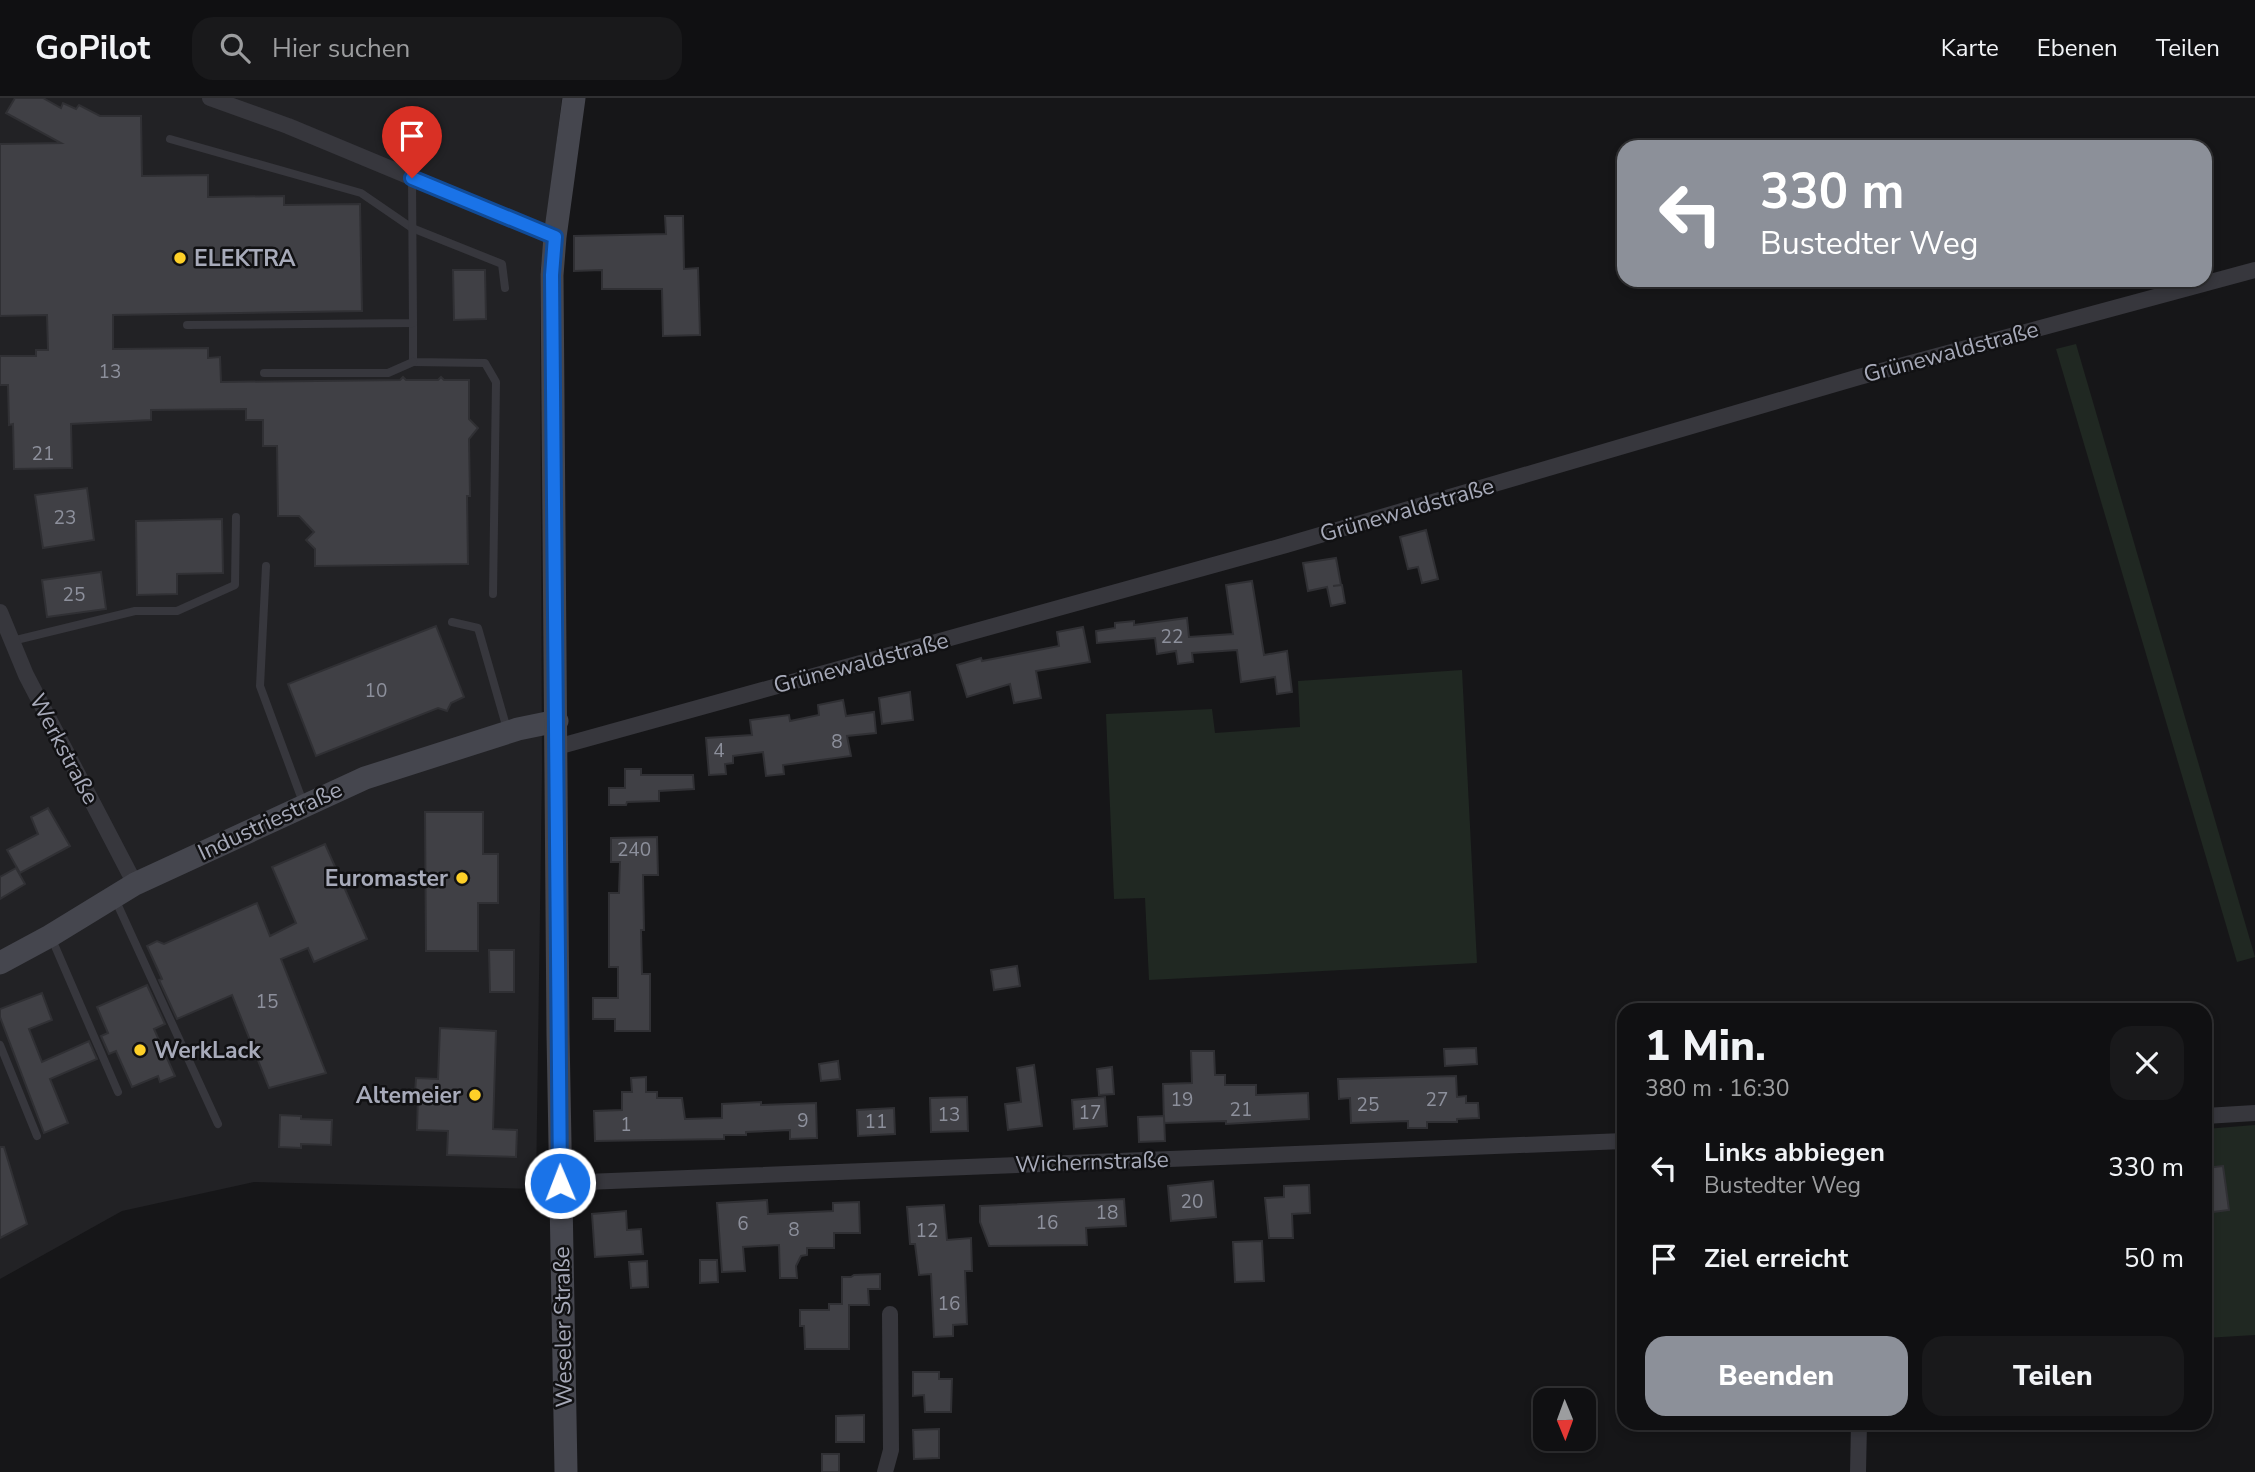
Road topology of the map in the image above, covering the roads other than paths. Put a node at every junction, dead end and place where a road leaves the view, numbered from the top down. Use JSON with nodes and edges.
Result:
{"nodes":[{"id":1,"x":210,"y":98,"type":"edge"},
{"id":2,"x":574,"y":98,"type":"edge"},
{"id":3,"x":170,"y":139,"type":"dead end"},
{"id":4,"x":412,"y":178,"type":"junction"},
{"id":5,"x":412,"y":228,"type":"junction"},
{"id":6,"x":555,"y":237,"type":"junction"},
{"id":7,"x":2255,"y":270,"type":"edge"},
{"id":8,"x":2212,"y":282,"type":"edge"},
{"id":9,"x":2192,"y":287,"type":"edge"},
{"id":10,"x":505,"y":288,"type":"dead end"},
{"id":11,"x":413,"y":323,"type":"junction"},
{"id":12,"x":187,"y":325,"type":"dead end"},
{"id":13,"x":413,"y":362,"type":"junction"},
{"id":14,"x":264,"y":373,"type":"dead end"},
{"id":15,"x":236,"y":517,"type":"dead end"},
{"id":16,"x":265,"y":566,"type":"dead end"},
{"id":17,"x":493,"y":594,"type":"dead end"},
{"id":18,"x":0,"y":612,"type":"edge"},
{"id":19,"x":452,"y":622,"type":"dead end"},
{"id":20,"x":12,"y":641,"type":"junction"},
{"id":21,"x":556,"y":721,"type":"junction"},
{"id":22,"x":508,"y":732,"type":"junction"},
{"id":23,"x":557,"y":747,"type":"junction"},
{"id":24,"x":304,"y":805,"type":"junction"},
{"id":25,"x":135,"y":884,"type":"junction"},
{"id":26,"x":114,"y":896,"type":"junction"},
{"id":27,"x":50,"y":936,"type":"junction"},
{"id":28,"x":0,"y":963,"type":"edge"},
{"id":29,"x":0,"y":1045,"type":"edge"},
{"id":30,"x":118,"y":1092,"type":"dead end"},
{"id":31,"x":2255,"y":1113,"type":"edge"},
{"id":32,"x":2212,"y":1116,"type":"edge"},
{"id":33,"x":218,"y":1124,"type":"dead end"},
{"id":34,"x":37,"y":1136,"type":"dead end"},
{"id":35,"x":1617,"y":1141,"type":"edge"},
{"id":36,"x":560,"y":1183,"type":"junction"},
{"id":37,"x":890,"y":1314,"type":"dead end"},
{"id":38,"x":1859,"y":1430,"type":"edge"},
{"id":39,"x":566,"y":1472,"type":"edge"},
{"id":40,"x":886,"y":1472,"type":"edge"},
{"id":41,"x":1858,"y":1472,"type":"edge"}],
"edges":[{"from":1,"to":4,"type":"street"},
{"from":2,"to":6,"type":"street","name":"Weseler Straße"},
{"from":3,"to":5,"type":"lane"},
{"from":4,"to":5,"type":"lane"},
{"from":4,"to":6,"type":"street"},
{"from":5,"to":10,"type":"lane"},
{"from":5,"to":11,"type":"lane"},
{"from":6,"to":21,"type":"street","name":"Weseler Straße"},
{"from":7,"to":8,"type":"street","name":"Grünewaldstraße"},
{"from":9,"to":23,"type":"street","name":"Grünewaldstraße"},
{"from":11,"to":12,"type":"lane"},
{"from":11,"to":13,"type":"lane"},
{"from":13,"to":14,"type":"lane"},
{"from":13,"to":17,"type":"lane"},
{"from":15,"to":20,"type":"lane"},
{"from":16,"to":24,"type":"lane"},
{"from":18,"to":20,"type":"street","name":"Werkstraße"},
{"from":19,"to":22,"type":"lane"},
{"from":20,"to":25,"type":"street","name":"Werkstraße"},
{"from":21,"to":22,"type":"street","name":"Industriestraße"},
{"from":21,"to":23,"type":"street","name":"Weseler Straße"},
{"from":22,"to":24,"type":"street","name":"Industriestraße"},
{"from":23,"to":36,"type":"street","name":"Weseler Straße"},
{"from":24,"to":25,"type":"street","name":"Industriestraße"},
{"from":25,"to":26,"type":"street","name":"Industriestraße"},
{"from":26,"to":27,"type":"street","name":"Industriestraße"},
{"from":26,"to":33,"type":"lane"},
{"from":27,"to":28,"type":"street","name":"Industriestraße"},
{"from":27,"to":30,"type":"lane"},
{"from":29,"to":34,"type":"lane"},
{"from":31,"to":32,"type":"street"},
{"from":35,"to":36,"type":"street","name":"Wichernstraße"},
{"from":36,"to":39,"type":"street","name":"Weseler Straße"},
{"from":37,"to":40,"type":"street"},
{"from":38,"to":41,"type":"street"}]}
